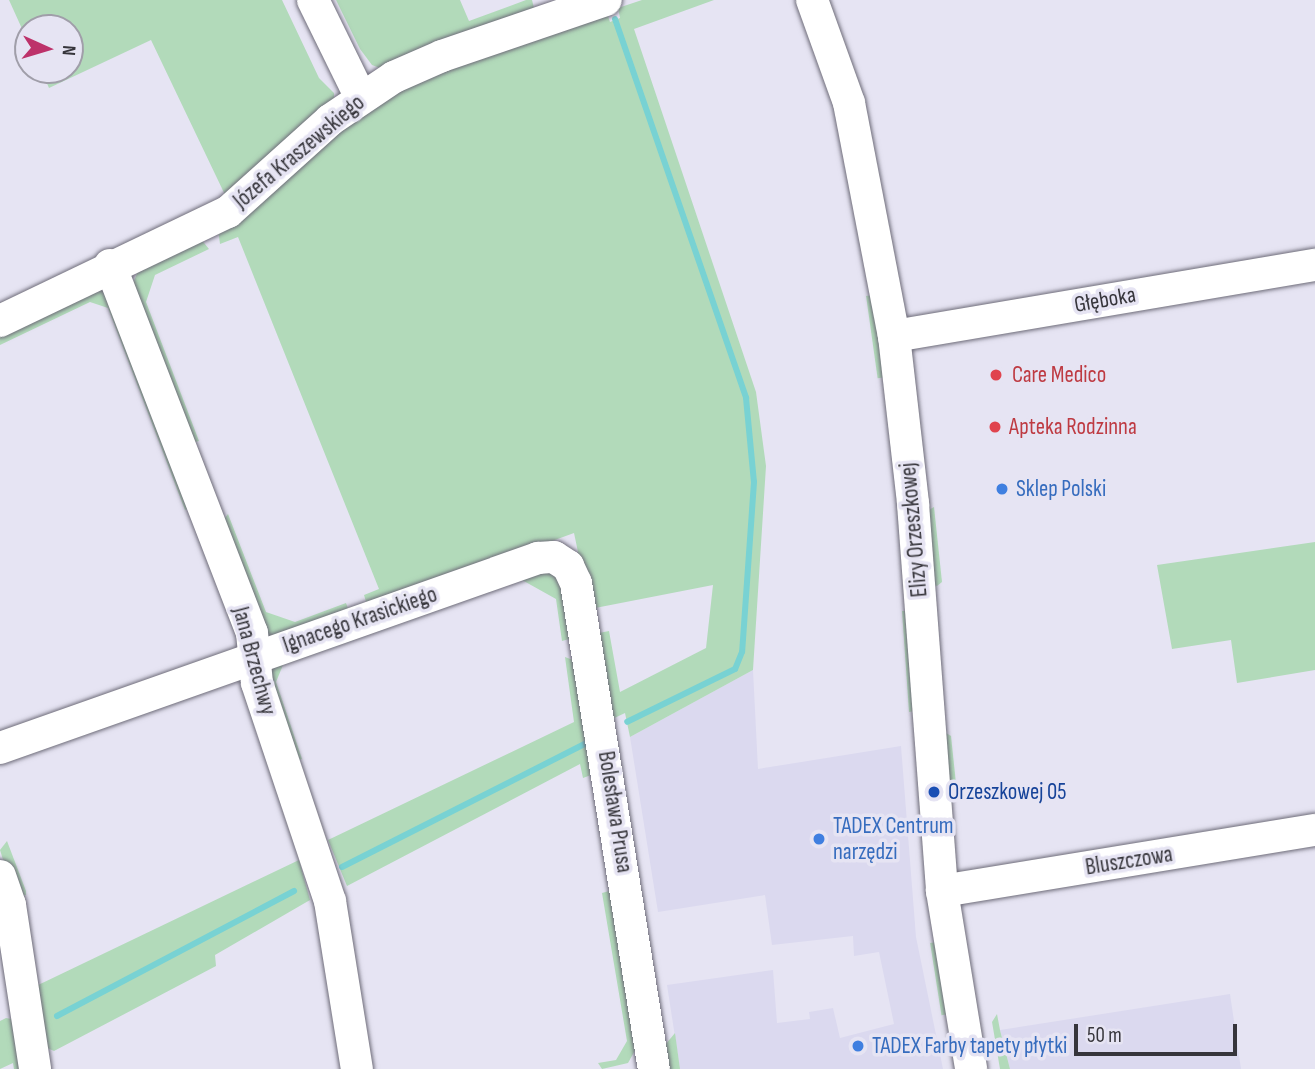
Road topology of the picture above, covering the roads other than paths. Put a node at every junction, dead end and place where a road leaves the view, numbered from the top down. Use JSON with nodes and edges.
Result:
{"nodes":[{"id":1,"x":313,"y":0,"type":"edge"},
{"id":2,"x":606,"y":0,"type":"edge"},
{"id":3,"x":812,"y":0,"type":"edge"},
{"id":4,"x":361,"y":98,"type":"junction"},
{"id":5,"x":110,"y":265,"type":"junction"},
{"id":6,"x":1315,"y":265,"type":"edge"},
{"id":7,"x":0,"y":321,"type":"edge"},
{"id":8,"x":894,"y":336,"type":"junction"},
{"id":9,"x":562,"y":561,"type":"joint"},
{"id":10,"x":254,"y":657,"type":"junction"},
{"id":11,"x":0,"y":748,"type":"edge"},
{"id":12,"x":1315,"y":830,"type":"edge"},
{"id":13,"x":0,"y":876,"type":"edge"},
{"id":14,"x":942,"y":891,"type":"junction"},
{"id":15,"x":36,"y":1069,"type":"edge"},
{"id":16,"x":357,"y":1069,"type":"edge"},
{"id":17,"x":654,"y":1069,"type":"edge"},
{"id":18,"x":971,"y":1069,"type":"edge"}],
"edges":[{"from":1,"to":4,"type":"street"},
{"from":2,"to":4,"type":"street","name":"Józefa Kraszewskiego"},
{"from":3,"to":8,"type":"street","name":"Elizy Orzeszkowej"},
{"from":4,"to":5,"type":"street","name":"Józefa Kraszewskiego"},
{"from":5,"to":7,"type":"street","name":"Józefa Kraszewskiego"},
{"from":5,"to":10,"type":"street","name":"Jana Brzechwy"},
{"from":6,"to":8,"type":"street","name":"Głęboka"},
{"from":8,"to":14,"type":"street","name":"Elizy Orzeszkowej"},
{"from":9,"to":10,"type":"street","name":"Ignacego Krasickiego"},
{"from":9,"to":17,"type":"street","name":"Bolesława Prusa"},
{"from":10,"to":11,"type":"street","name":"Ignacego Krasickiego"},
{"from":10,"to":16,"type":"street","name":"Jana Brzechwy"},
{"from":12,"to":14,"type":"street","name":"Bluszczowa"},
{"from":13,"to":15,"type":"street"},
{"from":14,"to":18,"type":"street","name":"Elizy Orzeszkowej"}]}
